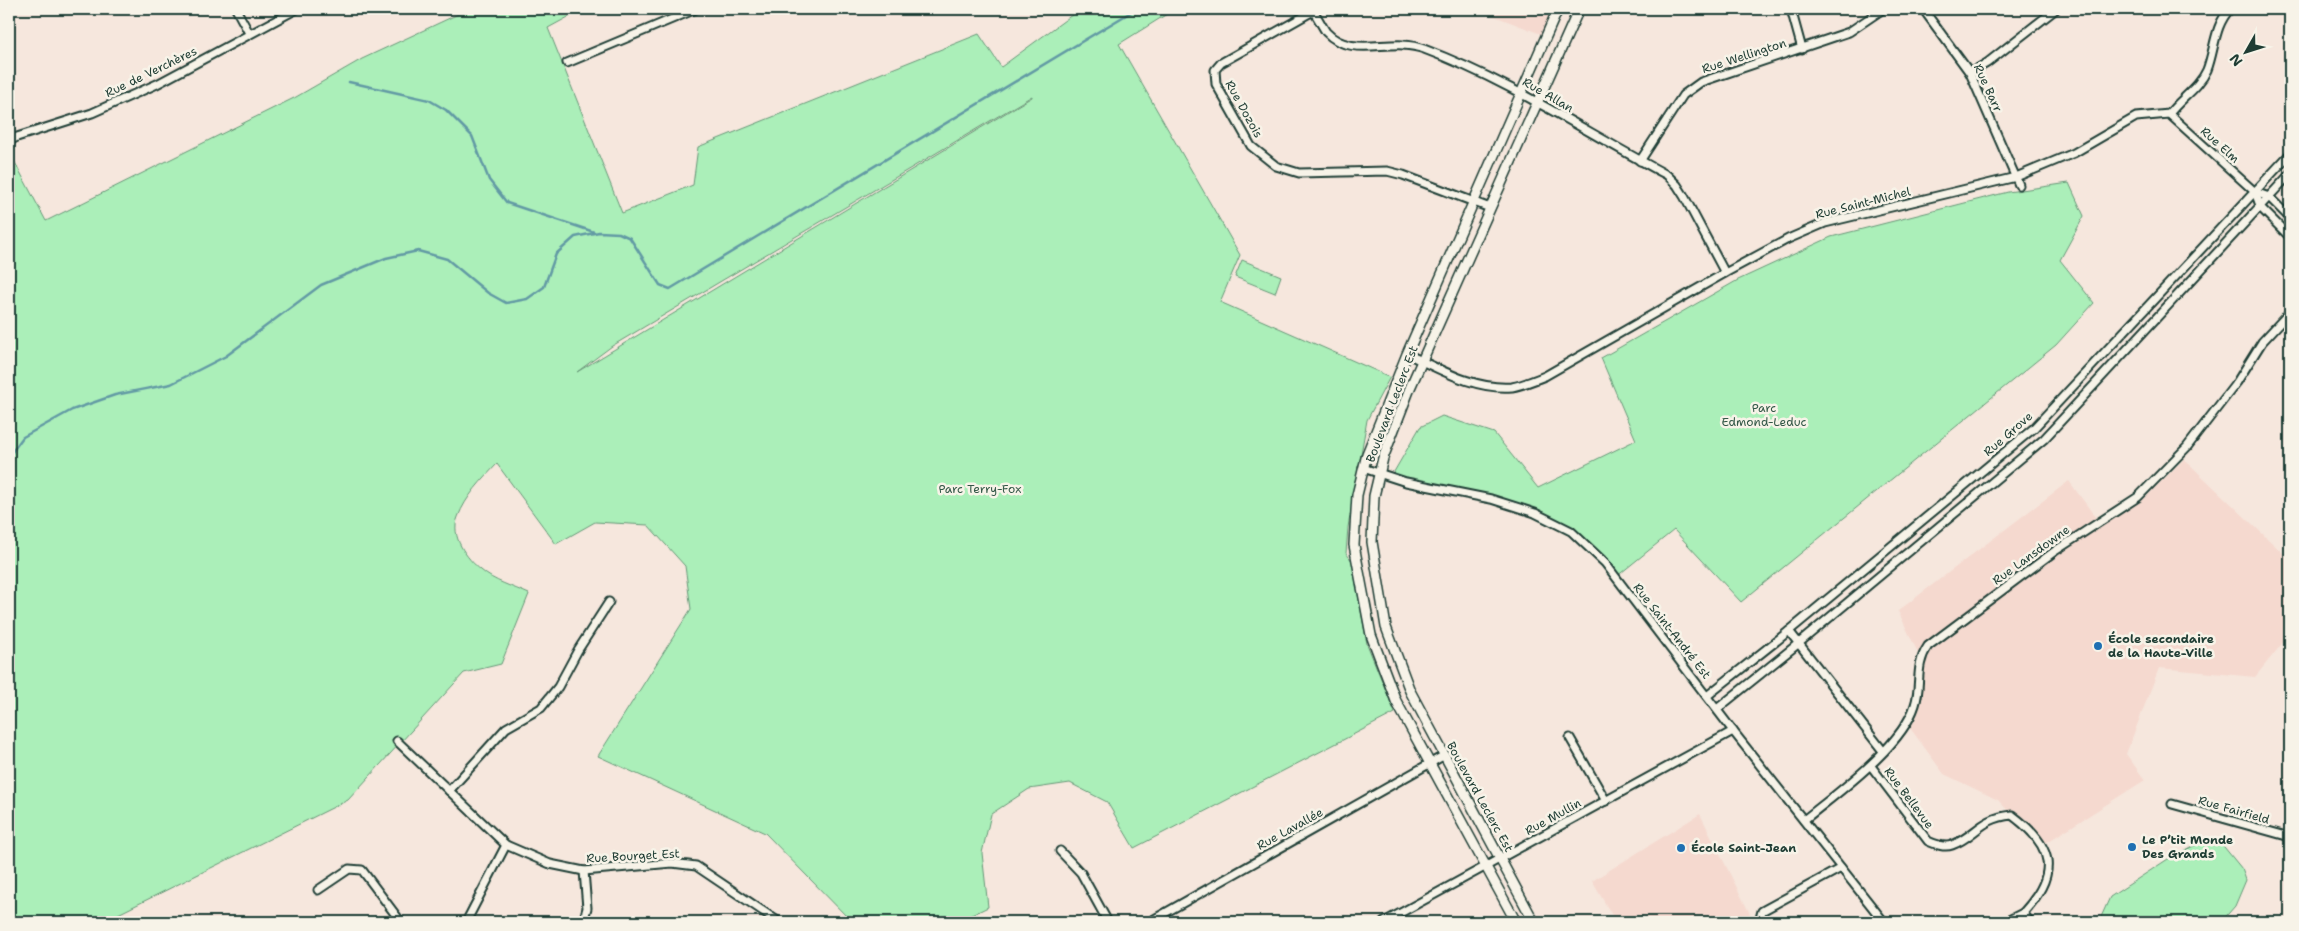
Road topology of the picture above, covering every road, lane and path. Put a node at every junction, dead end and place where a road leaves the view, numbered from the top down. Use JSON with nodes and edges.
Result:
{"nodes":[{"id":1,"x":236,"y":9,"type":"edge"},
{"id":2,"x":297,"y":9,"type":"edge"},
{"id":3,"x":696,"y":9,"type":"edge"},
{"id":4,"x":1558,"y":9,"type":"edge"},
{"id":5,"x":1579,"y":9,"type":"edge"},
{"id":6,"x":1792,"y":9,"type":"edge"},
{"id":7,"x":1884,"y":9,"type":"edge"},
{"id":8,"x":1923,"y":9,"type":"edge"},
{"id":9,"x":2056,"y":9,"type":"edge"},
{"id":10,"x":2230,"y":9,"type":"edge"},
{"id":11,"x":1315,"y":10,"type":"edge"},
{"id":12,"x":249,"y":34,"type":"junction"},
{"id":13,"x":1802,"y":50,"type":"junction"},
{"id":14,"x":567,"y":63,"type":"dead end"},
{"id":15,"x":1970,"y":73,"type":"junction"},
{"id":16,"x":1523,"y":92,"type":"junction"},
{"id":17,"x":1538,"y":102,"type":"junction"},
{"id":18,"x":2169,"y":114,"type":"junction"},
{"id":19,"x":9,"y":141,"type":"edge"},
{"id":20,"x":2290,"y":154,"type":"edge"},
{"id":21,"x":1640,"y":160,"type":"junction"},
{"id":22,"x":2290,"y":174,"type":"edge"},
{"id":23,"x":2016,"y":177,"type":"junction"},
{"id":24,"x":2019,"y":185,"type":"dead end"},
{"id":25,"x":2255,"y":192,"type":"junction"},
{"id":26,"x":2269,"y":197,"type":"junction"},
{"id":27,"x":1473,"y":202,"type":"junction"},
{"id":28,"x":1490,"y":208,"type":"junction"},
{"id":29,"x":2261,"y":208,"type":"junction"},
{"id":30,"x":2290,"y":218,"type":"edge"},
{"id":31,"x":2290,"y":236,"type":"edge"},
{"id":32,"x":1726,"y":273,"type":"junction"},
{"id":33,"x":2290,"y":312,"type":"edge"},
{"id":34,"x":1407,"y":354,"type":"junction"},
{"id":35,"x":1421,"y":360,"type":"junction"},
{"id":36,"x":1363,"y":468,"type":"junction"},
{"id":37,"x":1380,"y":474,"type":"junction"},
{"id":38,"x":609,"y":602,"type":"dead end"},
{"id":39,"x":1789,"y":631,"type":"junction"},
{"id":40,"x":1799,"y":643,"type":"junction"},
{"id":41,"x":1410,"y":691,"type":"junction"},
{"id":42,"x":1707,"y":696,"type":"junction"},
{"id":43,"x":1396,"y":701,"type":"junction"},
{"id":44,"x":1717,"y":709,"type":"junction"},
{"id":45,"x":1733,"y":731,"type":"junction"},
{"id":46,"x":1570,"y":738,"type":"dead end"},
{"id":47,"x":397,"y":741,"type":"dead end"},
{"id":48,"x":1883,"y":751,"type":"junction"},
{"id":49,"x":1443,"y":756,"type":"junction"},
{"id":50,"x":1429,"y":764,"type":"junction"},
{"id":51,"x":1871,"y":766,"type":"junction"},
{"id":52,"x":449,"y":791,"type":"junction"},
{"id":53,"x":1606,"y":801,"type":"junction"},
{"id":54,"x":2172,"y":804,"type":"dead end"},
{"id":55,"x":1804,"y":820,"type":"junction"},
{"id":56,"x":2290,"y":837,"type":"edge"},
{"id":57,"x":506,"y":845,"type":"junction"},
{"id":58,"x":1060,"y":851,"type":"dead end"},
{"id":59,"x":1500,"y":859,"type":"junction"},
{"id":60,"x":1486,"y":867,"type":"junction"},
{"id":61,"x":1841,"y":868,"type":"junction"},
{"id":62,"x":584,"y":871,"type":"junction"},
{"id":63,"x":318,"y":890,"type":"dead end"},
{"id":64,"x":2023,"y":913,"type":"junction"},
{"id":65,"x":401,"y":922,"type":"edge"},
{"id":66,"x":466,"y":922,"type":"edge"},
{"id":67,"x":583,"y":922,"type":"edge"},
{"id":68,"x":778,"y":922,"type":"edge"},
{"id":69,"x":1108,"y":922,"type":"edge"},
{"id":70,"x":1149,"y":922,"type":"edge"},
{"id":71,"x":1384,"y":922,"type":"edge"},
{"id":72,"x":1516,"y":922,"type":"edge"},
{"id":73,"x":1534,"y":922,"type":"edge"},
{"id":74,"x":1759,"y":922,"type":"edge"},
{"id":75,"x":1884,"y":922,"type":"edge"},
{"id":76,"x":2005,"y":922,"type":"edge"},
{"id":77,"x":2030,"y":922,"type":"edge"}],
"edges":[{"from":1,"to":12,"type":"street"},
{"from":2,"to":12,"type":"street","name":"Rue de Verchères"},
{"from":3,"to":14,"type":"street"},
{"from":4,"to":16,"type":"street","name":"Boulevard Leclerc Est"},
{"from":5,"to":17,"type":"street","name":"Boulevard Leclerc Est"},
{"from":6,"to":13,"type":"street"},
{"from":7,"to":13,"type":"street","name":"Rue Wellington"},
{"from":8,"to":15,"type":"street","name":"Rue Barr"},
{"from":9,"to":15,"type":"street"},
{"from":10,"to":18,"type":"street"},
{"from":11,"to":16,"type":"street","name":"Rue Allan"},
{"from":11,"to":27,"type":"street","name":"Rue Dozois"},
{"from":12,"to":19,"type":"street","name":"Rue de Verchères"},
{"from":13,"to":21,"type":"street","name":"Rue Wellington"},
{"from":15,"to":23,"type":"street","name":"Rue Barr"},
{"from":16,"to":17,"type":"street","name":"Rue Allan"},
{"from":16,"to":27,"type":"street","name":"Boulevard Leclerc Est"},
{"from":17,"to":21,"type":"street","name":"Rue Allan"},
{"from":17,"to":28,"type":"street","name":"Boulevard Leclerc Est"},
{"from":18,"to":23,"type":"street","name":"Rue Saint-Michel"},
{"from":18,"to":25,"type":"street","name":"Rue Elm"},
{"from":20,"to":25,"type":"street","name":"Rue Grove"},
{"from":21,"to":32,"type":"street","name":"Rue Allan"},
{"from":22,"to":26,"type":"street"},
{"from":23,"to":24,"type":"street","name":"Rue Barr"},
{"from":23,"to":32,"type":"street","name":"Rue Saint-Michel"},
{"from":25,"to":26,"type":"street","name":"Rue Elm"},
{"from":25,"to":29,"type":"street","name":"Rue Elm"},
{"from":25,"to":39,"type":"street","name":"Rue Grove"},
{"from":26,"to":29,"type":"street"},
{"from":26,"to":30,"type":"street","name":"Rue Elm"},
{"from":27,"to":28,"type":"street","name":"Rue Dozois"},
{"from":27,"to":34,"type":"street","name":"Boulevard Leclerc Est"},
{"from":28,"to":35,"type":"street","name":"Boulevard Leclerc Est"},
{"from":29,"to":31,"type":"street","name":"Rue Elm"},
{"from":29,"to":40,"type":"street"},
{"from":32,"to":35,"type":"street","name":"Rue Saint-Michel"},
{"from":33,"to":48,"type":"street","name":"Rue Lansdowne"},
{"from":34,"to":35,"type":"street","name":"Rue Saint-Michel"},
{"from":34,"to":36,"type":"street","name":"Boulevard Leclerc Est"},
{"from":35,"to":37,"type":"street","name":"Boulevard Leclerc Est"},
{"from":36,"to":37,"type":"street","name":"Rue Saint-André Est"},
{"from":36,"to":43,"type":"street","name":"Boulevard Leclerc Est"},
{"from":37,"to":41,"type":"street","name":"Boulevard Leclerc Est"},
{"from":37,"to":42,"type":"street","name":"Rue Saint-André Est"},
{"from":38,"to":52,"type":"street"},
{"from":39,"to":40,"type":"street","name":"Rue Bellevue"},
{"from":39,"to":42,"type":"street","name":"Rue Grove"},
{"from":40,"to":44,"type":"street"},
{"from":40,"to":48,"type":"street","name":"Rue Bellevue"},
{"from":41,"to":43,"type":"street"},
{"from":41,"to":49,"type":"street","name":"Boulevard Leclerc Est"},
{"from":42,"to":44,"type":"street","name":"Rue Saint-André Est"},
{"from":43,"to":50,"type":"street","name":"Boulevard Leclerc Est"},
{"from":44,"to":45,"type":"street","name":"Rue Saint-André Est"},
{"from":45,"to":53,"type":"street","name":"Rue Mullin"},
{"from":45,"to":55,"type":"street","name":"Rue Saint-André Est"},
{"from":46,"to":53,"type":"street"},
{"from":47,"to":52,"type":"street","name":"Rue Bourget Est"},
{"from":48,"to":51,"type":"street","name":"Rue Lansdowne"},
{"from":49,"to":50,"type":"street","name":"Rue Lavallée"},
{"from":49,"to":59,"type":"street","name":"Boulevard Leclerc Est"},
{"from":50,"to":60,"type":"street","name":"Boulevard Leclerc Est"},
{"from":50,"to":70,"type":"street","name":"Rue Lavallée"},
{"from":51,"to":55,"type":"street","name":"Rue Lansdowne"},
{"from":51,"to":64,"type":"street","name":"Rue Bellevue"},
{"from":52,"to":57,"type":"street","name":"Rue Bourget Est"},
{"from":53,"to":59,"type":"street","name":"Rue Mullin"},
{"from":54,"to":56,"type":"street","name":"Rue Fairfield"},
{"from":55,"to":61,"type":"street","name":"Rue Saint-André Est"},
{"from":57,"to":62,"type":"street","name":"Rue Bourget Est"},
{"from":57,"to":66,"type":"street"},
{"from":58,"to":69,"type":"street"},
{"from":59,"to":60,"type":"street","name":"Rue Mullin"},
{"from":59,"to":73,"type":"street","name":"Boulevard Leclerc Est"},
{"from":60,"to":71,"type":"street","name":"Rue Mullin"},
{"from":60,"to":72,"type":"street","name":"Boulevard Leclerc Est"},
{"from":61,"to":74,"type":"street"},
{"from":61,"to":75,"type":"street","name":"Rue Saint-André Est"},
{"from":62,"to":67,"type":"street"},
{"from":62,"to":68,"type":"street","name":"Rue Bourget Est"},
{"from":63,"to":65,"type":"street"},
{"from":64,"to":76,"type":"street"},
{"from":64,"to":77,"type":"street"}]}
